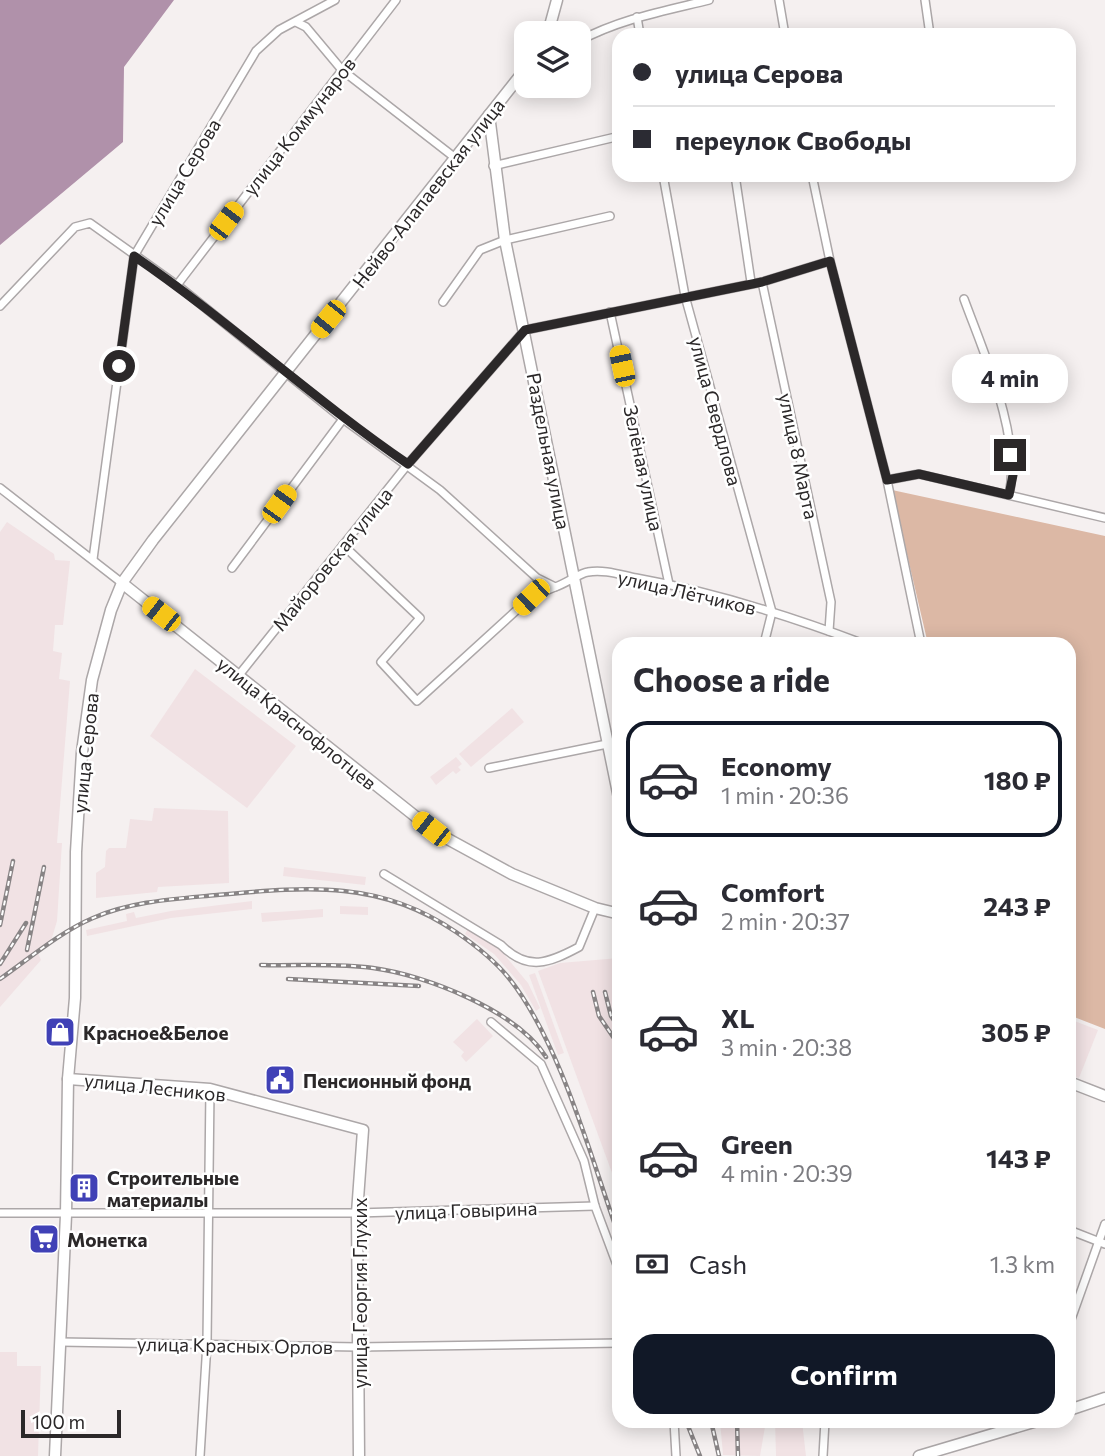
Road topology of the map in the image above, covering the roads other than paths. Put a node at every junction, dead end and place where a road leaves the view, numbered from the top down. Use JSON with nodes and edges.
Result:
{"nodes":[{"id":1,"x":335,"y":0,"type":"edge"},
{"id":2,"x":396,"y":0,"type":"edge"},
{"id":3,"x":557,"y":0,"type":"edge"},
{"id":4,"x":709,"y":0,"type":"edge"},
{"id":5,"x":779,"y":0,"type":"edge"},
{"id":6,"x":925,"y":0,"type":"edge"},
{"id":7,"x":637,"y":17,"type":"junction"},
{"id":8,"x":551,"y":21,"type":"edge"},
{"id":9,"x":296,"y":22,"type":"junction"},
{"id":10,"x":639,"y":28,"type":"edge"},
{"id":11,"x":784,"y":28,"type":"edge"},
{"id":12,"x":929,"y":28,"type":"edge"},
{"id":13,"x":591,"y":35,"type":"edge"},
{"id":14,"x":342,"y":70,"type":"junction"},
{"id":15,"x":514,"y":83,"type":"edge"},
{"id":16,"x":489,"y":115,"type":"junction"},
{"id":17,"x":612,"y":138,"type":"edge"},
{"id":18,"x":454,"y":157,"type":"dead end"},
{"id":19,"x":493,"y":166,"type":"junction"},
{"id":20,"x":664,"y":182,"type":"edge"},
{"id":21,"x":736,"y":182,"type":"edge"},
{"id":22,"x":813,"y":182,"type":"edge"},
{"id":23,"x":610,"y":216,"type":"dead end"},
{"id":24,"x":505,"y":240,"type":"junction"},
{"id":25,"x":134,"y":256,"type":"junction"},
{"id":26,"x":830,"y":261,"type":"junction"},
{"id":27,"x":751,"y":282,"type":"junction"},
{"id":28,"x":762,"y":282,"type":"junction"},
{"id":29,"x":177,"y":285,"type":"junction"},
{"id":30,"x":685,"y":296,"type":"junction"},
{"id":31,"x":964,"y":299,"type":"dead end"},
{"id":32,"x":443,"y":302,"type":"dead end"},
{"id":33,"x":0,"y":306,"type":"edge"},
{"id":34,"x":610,"y":312,"type":"junction"},
{"id":35,"x":525,"y":330,"type":"junction"},
{"id":36,"x":285,"y":374,"type":"junction"},
{"id":37,"x":343,"y":419,"type":"junction"},
{"id":38,"x":408,"y":464,"type":"junction"},
{"id":39,"x":887,"y":480,"type":"junction"},
{"id":40,"x":0,"y":488,"type":"edge"},
{"id":41,"x":1009,"y":495,"type":"junction"},
{"id":42,"x":1105,"y":517,"type":"edge"},
{"id":43,"x":343,"y":545,"type":"junction"},
{"id":44,"x":93,"y":559,"type":"junction"},
{"id":45,"x":232,"y":568,"type":"dead end"},
{"id":46,"x":574,"y":581,"type":"junction"},
{"id":47,"x":122,"y":583,"type":"junction"},
{"id":48,"x":669,"y":584,"type":"junction"},
{"id":49,"x":555,"y":587,"type":"junction"},
{"id":50,"x":772,"y":612,"type":"junction"},
{"id":51,"x":829,"y":631,"type":"junction"},
{"id":52,"x":766,"y":637,"type":"edge"},
{"id":53,"x":845,"y":637,"type":"edge"},
{"id":54,"x":920,"y":637,"type":"edge"},
{"id":55,"x":239,"y":675,"type":"junction"},
{"id":56,"x":607,"y":744,"type":"junction"},
{"id":57,"x":612,"y":745,"type":"edge"},
{"id":58,"x":612,"y":767,"type":"edge"},
{"id":59,"x":489,"y":768,"type":"dead end"},
{"id":60,"x":384,"y":874,"type":"dead end"},
{"id":61,"x":595,"y":908,"type":"junction"},
{"id":62,"x":612,"y":912,"type":"edge"},
{"id":63,"x":491,"y":1022,"type":"dead end"},
{"id":64,"x":68,"y":1079,"type":"junction"},
{"id":65,"x":1076,"y":1085,"type":"edge"},
{"id":66,"x":210,"y":1089,"type":"junction"},
{"id":67,"x":1105,"y":1096,"type":"edge"},
{"id":68,"x":363,"y":1130,"type":"joint"},
{"id":69,"x":595,"y":1206,"type":"junction"},
{"id":70,"x":0,"y":1213,"type":"edge"},
{"id":71,"x":358,"y":1213,"type":"junction"},
{"id":72,"x":208,"y":1214,"type":"junction"},
{"id":73,"x":66,"y":1215,"type":"junction"},
{"id":74,"x":1105,"y":1224,"type":"edge"},
{"id":75,"x":1076,"y":1233,"type":"edge"},
{"id":76,"x":1102,"y":1242,"type":"edge"},
{"id":77,"x":612,"y":1252,"type":"edge"},
{"id":78,"x":1076,"y":1307,"type":"edge"},
{"id":79,"x":60,"y":1342,"type":"junction"},
{"id":80,"x":207,"y":1343,"type":"junction"},
{"id":81,"x":612,"y":1343,"type":"edge"},
{"id":82,"x":358,"y":1347,"type":"junction"},
{"id":83,"x":1105,"y":1398,"type":"edge"},
{"id":84,"x":1076,"y":1408,"type":"edge"},
{"id":85,"x":674,"y":1428,"type":"edge"},
{"id":86,"x":825,"y":1428,"type":"edge"},
{"id":87,"x":1013,"y":1428,"type":"edge"},
{"id":88,"x":55,"y":1456,"type":"edge"},
{"id":89,"x":200,"y":1456,"type":"edge"},
{"id":90,"x":359,"y":1456,"type":"edge"},
{"id":91,"x":676,"y":1456,"type":"edge"},
{"id":92,"x":823,"y":1456,"type":"edge"},
{"id":93,"x":919,"y":1456,"type":"edge"}],
"edges":[{"from":1,"to":9,"type":"street","name":"улица Серова"},
{"from":2,"to":14,"type":"street","name":"улица Коммунаров"},
{"from":3,"to":8,"type":"street"},
{"from":4,"to":7,"type":"street"},
{"from":5,"to":11,"type":"street"},
{"from":6,"to":12,"type":"street"},
{"from":7,"to":10,"type":"street"},
{"from":7,"to":13,"type":"street"},
{"from":9,"to":14,"type":"street"},
{"from":9,"to":25,"type":"street","name":"улица Серова"},
{"from":14,"to":18,"type":"street"},
{"from":14,"to":29,"type":"street","name":"улица Коммунаров"},
{"from":15,"to":16,"type":"street","name":"Нейво-Алапаевская улица"},
{"from":16,"to":19,"type":"street","name":"Раздельная улица"},
{"from":16,"to":36,"type":"street","name":"Нейво-Алапаевская улица"},
{"from":17,"to":19,"type":"street"},
{"from":19,"to":24,"type":"street","name":"Раздельная улица"},
{"from":20,"to":30,"type":"street","name":"улица Свердлова"},
{"from":21,"to":27,"type":"street"},
{"from":22,"to":26,"type":"street"},
{"from":23,"to":24,"type":"street"},
{"from":24,"to":32,"type":"street"},
{"from":24,"to":35,"type":"street","name":"Раздельная улица"},
{"from":25,"to":29,"type":"street"},
{"from":25,"to":33,"type":"street"},
{"from":25,"to":44,"type":"street","name":"улица Серова"},
{"from":26,"to":28,"type":"street"},
{"from":26,"to":39,"type":"street"},
{"from":27,"to":28,"type":"street"},
{"from":27,"to":30,"type":"street"},
{"from":28,"to":51,"type":"street","name":"улица 8 Марта"},
{"from":29,"to":36,"type":"street"},
{"from":30,"to":34,"type":"street"},
{"from":30,"to":50,"type":"street","name":"улица Свердлова"},
{"from":31,"to":41,"type":"street"},
{"from":34,"to":35,"type":"street"},
{"from":34,"to":48,"type":"street","name":"Зелёная улица"},
{"from":35,"to":38,"type":"street","name":"Майоровская улица"},
{"from":35,"to":46,"type":"street","name":"Раздельная улица"},
{"from":36,"to":37,"type":"street"},
{"from":36,"to":47,"type":"street","name":"Нейво-Алапаевская улица"},
{"from":37,"to":38,"type":"street"},
{"from":37,"to":45,"type":"street"},
{"from":38,"to":43,"type":"street","name":"Майоровская улица"},
{"from":38,"to":49,"type":"street"},
{"from":39,"to":41,"type":"street"},
{"from":39,"to":54,"type":"street"},
{"from":40,"to":44,"type":"street","name":"улица Краснофлотцев"},
{"from":41,"to":42,"type":"street"},
{"from":43,"to":49,"type":"street","name":"улица Лётчиков"},
{"from":43,"to":55,"type":"street","name":"Майоровская улица"},
{"from":44,"to":47,"type":"street","name":"улица Краснофлотцев"},
{"from":46,"to":48,"type":"street","name":"улица Лётчиков"},
{"from":46,"to":49,"type":"street","name":"улица Лётчиков"},
{"from":46,"to":56,"type":"street","name":"Раздельная улица"},
{"from":47,"to":55,"type":"street","name":"улица Краснофлотцев"},
{"from":47,"to":64,"type":"street","name":"улица Серова"},
{"from":48,"to":50,"type":"street","name":"улица Лётчиков"},
{"from":50,"to":51,"type":"street","name":"улица Лётчиков"},
{"from":50,"to":52,"type":"street","name":"улица Свердлова"},
{"from":51,"to":53,"type":"street","name":"улица Лётчиков"},
{"from":55,"to":61,"type":"street","name":"улица Краснофлотцев"},
{"from":56,"to":57,"type":"street"},
{"from":56,"to":58,"type":"street","name":"Раздельная улица"},
{"from":56,"to":59,"type":"street"},
{"from":60,"to":61,"type":"street"},
{"from":61,"to":62,"type":"street","name":"улица Краснофлотцев"},
{"from":63,"to":69,"type":"street"},
{"from":64,"to":66,"type":"street","name":"улица Лесников"},
{"from":64,"to":73,"type":"street","name":"улица Серова"},
{"from":65,"to":67,"type":"street"},
{"from":66,"to":68,"type":"street","name":"улица Лесников"},
{"from":66,"to":72,"type":"street"},
{"from":68,"to":71,"type":"street","name":"улица Георгия Глухих"},
{"from":69,"to":71,"type":"street","name":"улица Говырина"},
{"from":69,"to":77,"type":"street"},
{"from":70,"to":73,"type":"street","name":"улица Говырина"},
{"from":71,"to":72,"type":"street","name":"улица Говырина"},
{"from":71,"to":82,"type":"street","name":"улица Георгия Глухих"},
{"from":72,"to":73,"type":"street","name":"улица Говырина"},
{"from":72,"to":80,"type":"street"},
{"from":73,"to":79,"type":"street","name":"улица Серова"},
{"from":74,"to":76,"type":"street"},
{"from":75,"to":76,"type":"street"},
{"from":76,"to":78,"type":"street"},
{"from":79,"to":80,"type":"street","name":"улица Красных Орлов"},
{"from":79,"to":88,"type":"street","name":"улица Серова"},
{"from":80,"to":82,"type":"street","name":"улица Красных Орлов"},
{"from":80,"to":89,"type":"street"},
{"from":81,"to":82,"type":"street","name":"улица Красных Орлов"},
{"from":82,"to":90,"type":"street","name":"улица Георгия Глухих"},
{"from":83,"to":84,"type":"street"},
{"from":85,"to":91,"type":"street"},
{"from":86,"to":92,"type":"street"},
{"from":87,"to":93,"type":"street"}]}
